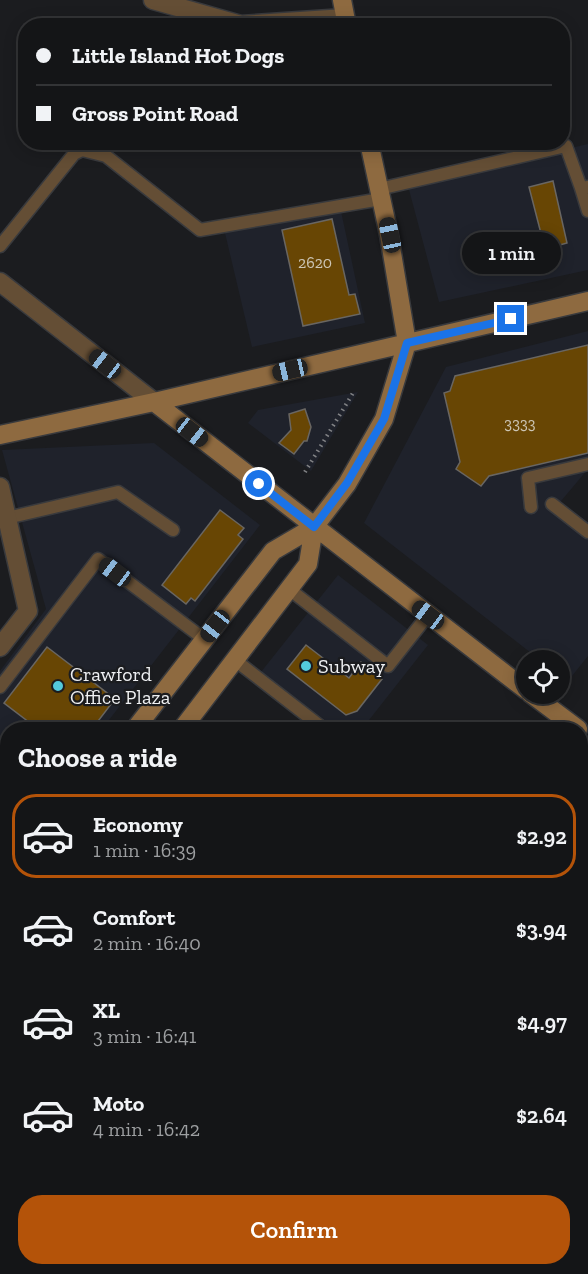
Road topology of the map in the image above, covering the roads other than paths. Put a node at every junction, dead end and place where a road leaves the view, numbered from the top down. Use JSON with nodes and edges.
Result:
{"nodes":[{"id":1,"x":153,"y":0,"type":"edge"},
{"id":2,"x":345,"y":14,"type":"edge"},
{"id":3,"x":216,"y":18,"type":"edge"},
{"id":4,"x":307,"y":18,"type":"edge"},
{"id":5,"x":371,"y":150,"type":"edge"},
{"id":6,"x":550,"y":150,"type":"edge"},
{"id":7,"x":568,"y":150,"type":"edge"},
{"id":8,"x":584,"y":188,"type":"edge"},
{"id":9,"x":380,"y":194,"type":"junction"},
{"id":10,"x":588,"y":211,"type":"edge"},
{"id":11,"x":0,"y":246,"type":"edge"},
{"id":12,"x":0,"y":282,"type":"edge"},
{"id":13,"x":588,"y":301,"type":"edge"},
{"id":14,"x":407,"y":343,"type":"junction"},
{"id":15,"x":154,"y":402,"type":"junction"},
{"id":16,"x":0,"y":435,"type":"edge"},
{"id":17,"x":588,"y":464,"type":"edge"},
{"id":18,"x":0,"y":487,"type":"edge"},
{"id":19,"x":552,"y":504,"type":"dead end"},
{"id":20,"x":531,"y":507,"type":"dead end"},
{"id":21,"x":7,"y":518,"type":"junction"},
{"id":22,"x":314,"y":527,"type":"junction"},
{"id":23,"x":173,"y":530,"type":"dead end"},
{"id":24,"x":588,"y":532,"type":"edge"},
{"id":25,"x":289,"y":589,"type":"junction"},
{"id":26,"x":428,"y":615,"type":"junction"},
{"id":27,"x":204,"y":639,"type":"junction"},
{"id":28,"x":0,"y":647,"type":"edge"},
{"id":29,"x":235,"y":660,"type":"junction"},
{"id":30,"x":516,"y":682,"type":"edge"},
{"id":31,"x":0,"y":687,"type":"edge"},
{"id":32,"x":545,"y":704,"type":"edge"},
{"id":33,"x":140,"y":722,"type":"edge"},
{"id":34,"x":187,"y":722,"type":"edge"},
{"id":35,"x":315,"y":722,"type":"edge"},
{"id":36,"x":568,"y":722,"type":"edge"}],
"edges":[{"from":1,"to":3,"type":"street"},
{"from":2,"to":4,"type":"street"},
{"from":5,"to":9,"type":"main road"},
{"from":6,"to":9,"type":"lane"},
{"from":7,"to":8,"type":"lane"},
{"from":8,"to":10,"type":"lane"},
{"from":9,"to":11,"type":"lane"},
{"from":9,"to":14,"type":"main road"},
{"from":12,"to":15,"type":"street"},
{"from":13,"to":14,"type":"main road"},
{"from":14,"to":15,"type":"main road"},
{"from":14,"to":22,"type":"main road"},
{"from":15,"to":16,"type":"main road"},
{"from":15,"to":22,"type":"main road"},
{"from":17,"to":20,"type":"lane"},
{"from":18,"to":21,"type":"street"},
{"from":19,"to":24,"type":"lane"},
{"from":21,"to":23,"type":"lane"},
{"from":21,"to":28,"type":"street"},
{"from":22,"to":25,"type":"main road"},
{"from":22,"to":26,"type":"main road"},
{"from":22,"to":27,"type":"main road"},
{"from":25,"to":26,"type":"lane"},
{"from":25,"to":29,"type":"main road"},
{"from":26,"to":30,"type":"main road"},
{"from":27,"to":31,"type":"lane"},
{"from":27,"to":33,"type":"main road"},
{"from":29,"to":34,"type":"main road"},
{"from":29,"to":35,"type":"lane"},
{"from":32,"to":36,"type":"main road"}]}
